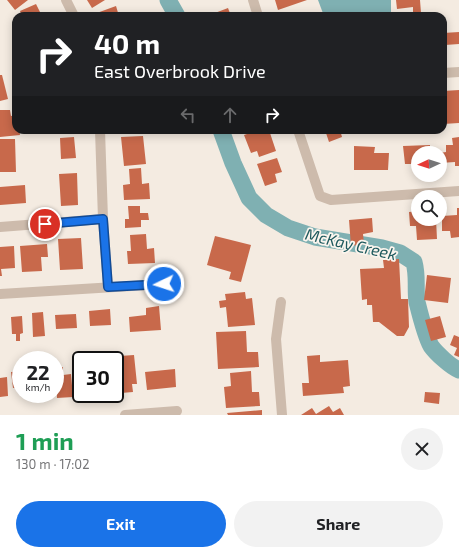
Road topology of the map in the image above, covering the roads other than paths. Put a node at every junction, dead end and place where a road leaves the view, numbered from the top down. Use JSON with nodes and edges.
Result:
{"nodes":[{"id":1,"x":66,"y":0,"type":"edge"},
{"id":2,"x":253,"y":0,"type":"edge"},
{"id":3,"x":72,"y":12,"type":"edge"},
{"id":4,"x":257,"y":12,"type":"edge"},
{"id":5,"x":459,"y":72,"type":"edge"},
{"id":6,"x":447,"y":73,"type":"edge"},
{"id":7,"x":100,"y":134,"type":"edge"},
{"id":8,"x":299,"y":134,"type":"edge"},
{"id":9,"x":459,"y":191,"type":"edge"},
{"id":10,"x":103,"y":219,"type":"junction"},
{"id":11,"x":0,"y":227,"type":"edge"},
{"id":12,"x":164,"y":284,"type":"dead end"},
{"id":13,"x":108,"y":287,"type":"junction"},
{"id":14,"x":0,"y":294,"type":"edge"},
{"id":15,"x":281,"y":302,"type":"dead end"},
{"id":16,"x":177,"y":411,"type":"dead end"},
{"id":17,"x":125,"y":415,"type":"edge"},
{"id":18,"x":282,"y":415,"type":"edge"}],
"edges":[{"from":1,"to":3,"type":"street"},
{"from":2,"to":4,"type":"street"},
{"from":5,"to":6,"type":"street"},
{"from":7,"to":10,"type":"street"},
{"from":8,"to":9,"type":"street"},
{"from":10,"to":11,"type":"street"},
{"from":10,"to":13,"type":"street"},
{"from":12,"to":13,"type":"street"},
{"from":13,"to":14,"type":"street"},
{"from":15,"to":18,"type":"street"},
{"from":16,"to":17,"type":"street"}]}
